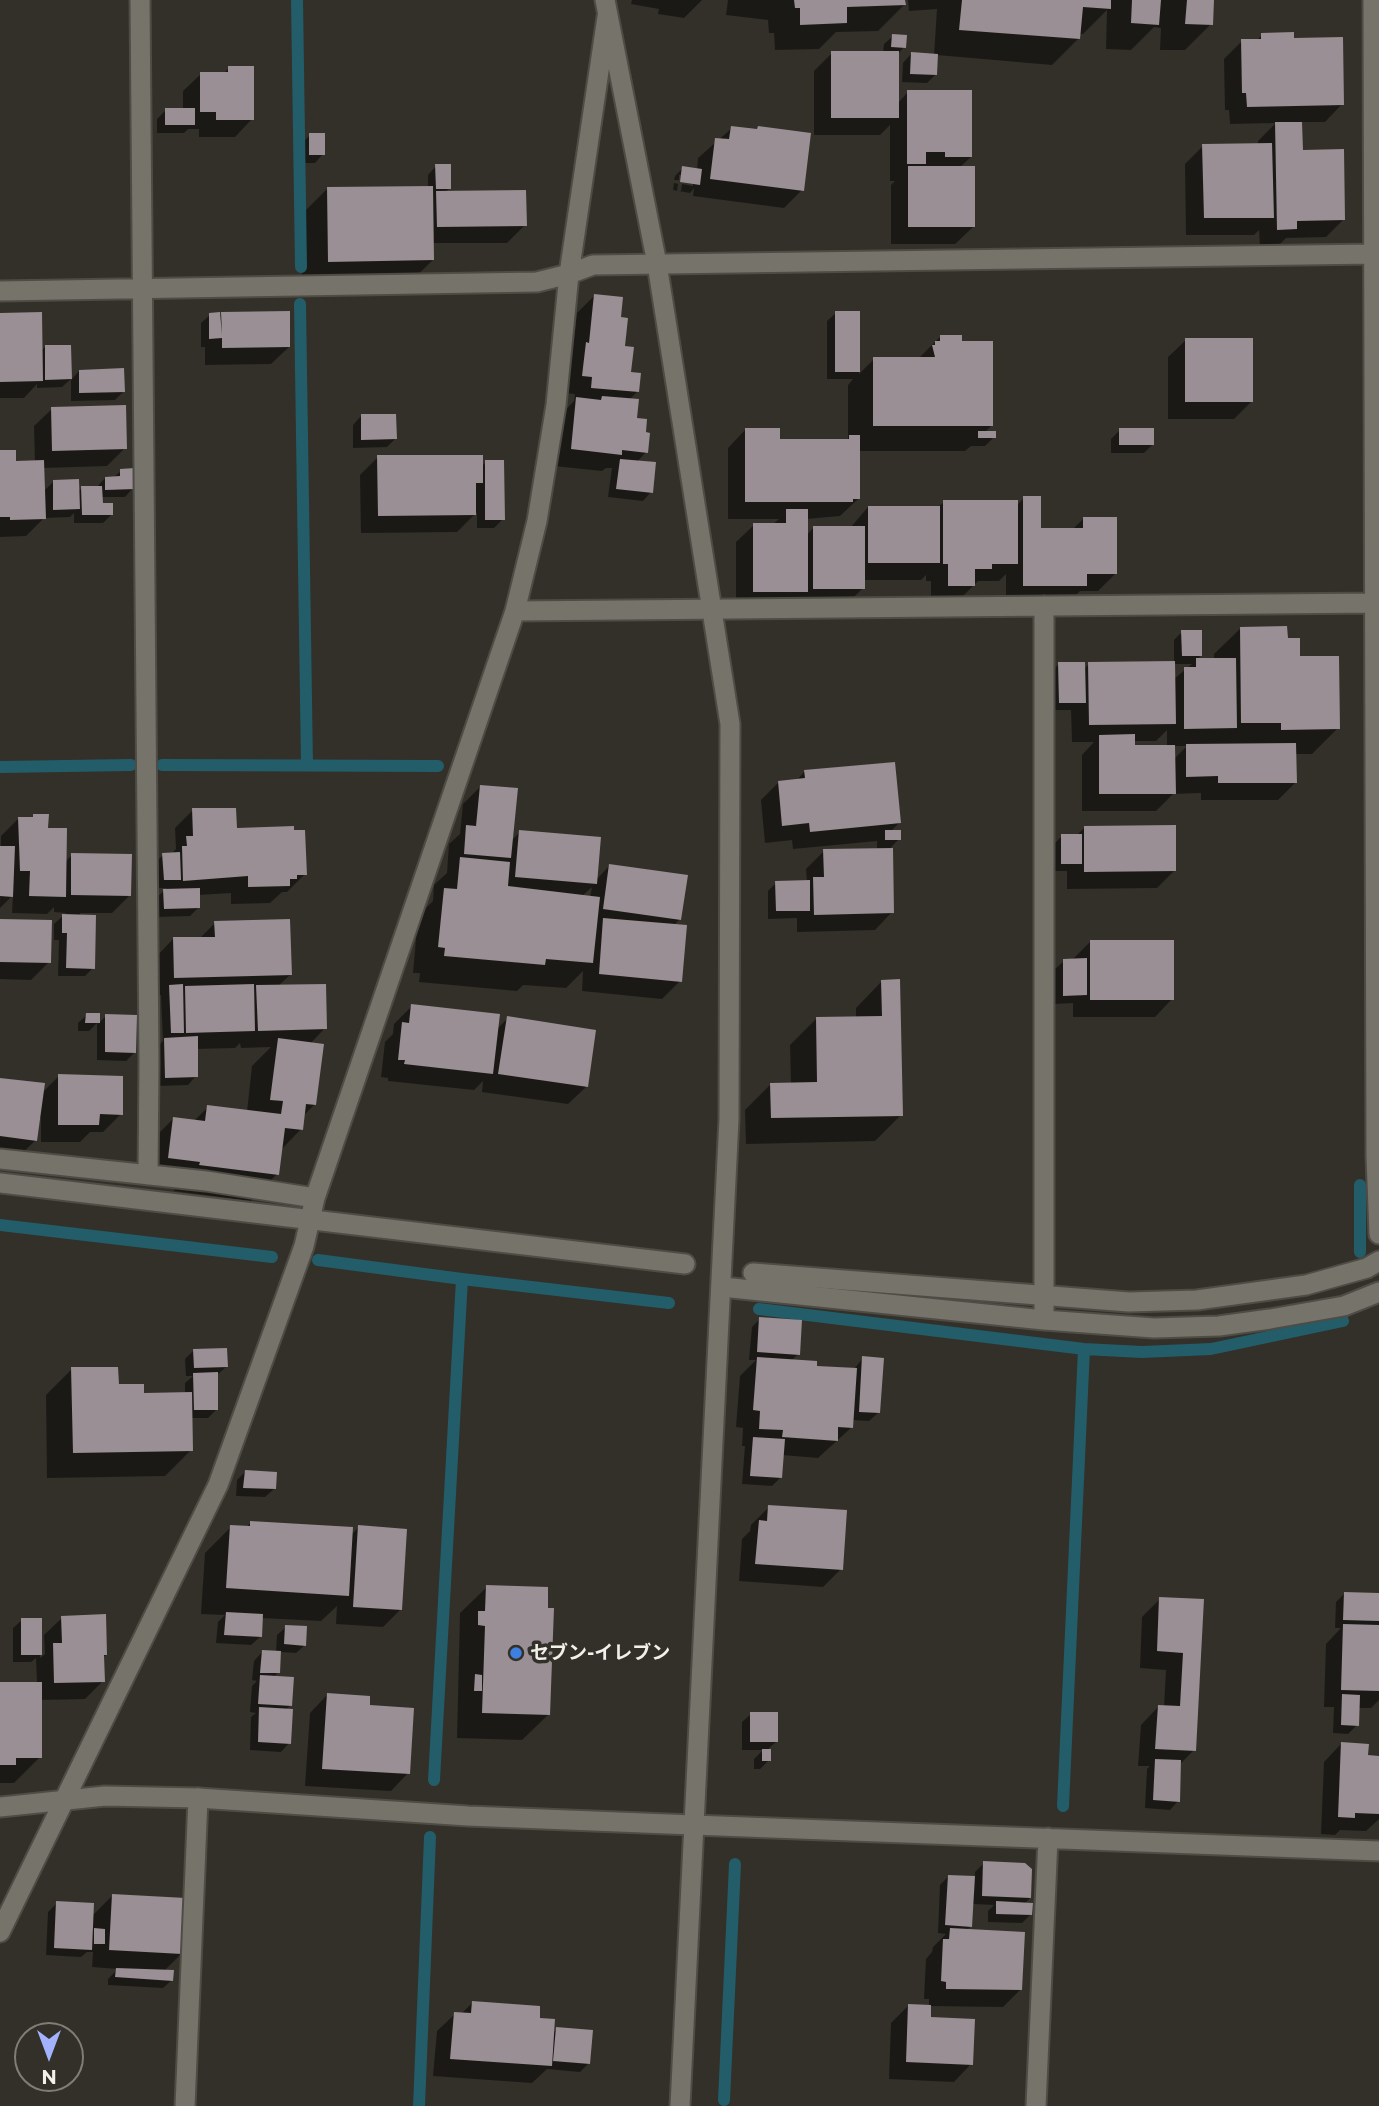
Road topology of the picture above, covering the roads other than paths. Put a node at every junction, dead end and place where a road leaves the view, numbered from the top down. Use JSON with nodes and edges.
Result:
{"nodes":[{"id":1,"x":140,"y":0,"type":"edge"},
{"id":2,"x":1373,"y":0,"type":"edge"},
{"id":3,"x":608,"y":4,"type":"edge"},
{"id":4,"x":1374,"y":254,"type":"junction"},
{"id":5,"x":657,"y":264,"type":"junction"},
{"id":6,"x":569,"y":274,"type":"junction"},
{"id":7,"x":142,"y":288,"type":"junction"},
{"id":8,"x":0,"y":290,"type":"edge"},
{"id":9,"x":1377,"y":512,"type":"edge"},
{"id":10,"x":1375,"y":603,"type":"junction"},
{"id":11,"x":1044,"y":606,"type":"junction"},
{"id":12,"x":712,"y":610,"type":"junction"},
{"id":13,"x":515,"y":611,"type":"junction"},
{"id":14,"x":1377,"y":703,"type":"edge"},
{"id":15,"x":0,"y":1159,"type":"edge"},
{"id":16,"x":148,"y":1175,"type":"junction"},
{"id":17,"x":0,"y":1183,"type":"edge"},
{"id":18,"x":315,"y":1198,"type":"junction"},
{"id":19,"x":310,"y":1221,"type":"junction"},
{"id":20,"x":1379,"y":1234,"type":"edge"},
{"id":21,"x":1379,"y":1261,"type":"edge"},
{"id":22,"x":685,"y":1264,"type":"dead end"},
{"id":23,"x":753,"y":1273,"type":"dead end"},
{"id":24,"x":722,"y":1287,"type":"junction"},
{"id":25,"x":1379,"y":1292,"type":"edge"},
{"id":26,"x":1044,"y":1297,"type":"junction"},
{"id":27,"x":1044,"y":1320,"type":"junction"},
{"id":28,"x":198,"y":1798,"type":"junction"},
{"id":29,"x":62,"y":1802,"type":"junction"},
{"id":30,"x":0,"y":1807,"type":"edge"},
{"id":31,"x":693,"y":1825,"type":"junction"},
{"id":32,"x":1048,"y":1838,"type":"junction"},
{"id":33,"x":1379,"y":1851,"type":"edge"},
{"id":34,"x":0,"y":1931,"type":"edge"},
{"id":35,"x":186,"y":2106,"type":"edge"},
{"id":36,"x":680,"y":2106,"type":"edge"},
{"id":37,"x":1036,"y":2106,"type":"edge"}],
"edges":[{"from":1,"to":7,"type":"street"},
{"from":2,"to":4,"type":"street"},
{"from":3,"to":5,"type":"street"},
{"from":3,"to":6,"type":"street"},
{"from":4,"to":5,"type":"street"},
{"from":4,"to":9,"type":"street"},
{"from":5,"to":6,"type":"street"},
{"from":5,"to":12,"type":"street"},
{"from":6,"to":7,"type":"street"},
{"from":6,"to":13,"type":"street"},
{"from":7,"to":8,"type":"street"},
{"from":7,"to":16,"type":"street"},
{"from":9,"to":10,"type":"street"},
{"from":10,"to":11,"type":"street"},
{"from":10,"to":14,"type":"street"},
{"from":11,"to":12,"type":"street"},
{"from":11,"to":26,"type":"street"},
{"from":12,"to":13,"type":"street"},
{"from":12,"to":24,"type":"street"},
{"from":13,"to":18,"type":"street"},
{"from":14,"to":20,"type":"street"},
{"from":15,"to":16,"type":"street"},
{"from":16,"to":18,"type":"street"},
{"from":17,"to":19,"type":"street"},
{"from":18,"to":19,"type":"street"},
{"from":19,"to":22,"type":"street"},
{"from":19,"to":29,"type":"street"},
{"from":21,"to":26,"type":"street"},
{"from":23,"to":26,"type":"street"},
{"from":24,"to":27,"type":"street"},
{"from":24,"to":31,"type":"street"},
{"from":25,"to":27,"type":"street"},
{"from":26,"to":27,"type":"street"},
{"from":28,"to":29,"type":"street"},
{"from":28,"to":31,"type":"street"},
{"from":28,"to":35,"type":"street"},
{"from":29,"to":30,"type":"street"},
{"from":29,"to":34,"type":"street"},
{"from":31,"to":32,"type":"street"},
{"from":31,"to":36,"type":"street"},
{"from":32,"to":33,"type":"street"},
{"from":32,"to":37,"type":"street"}]}
